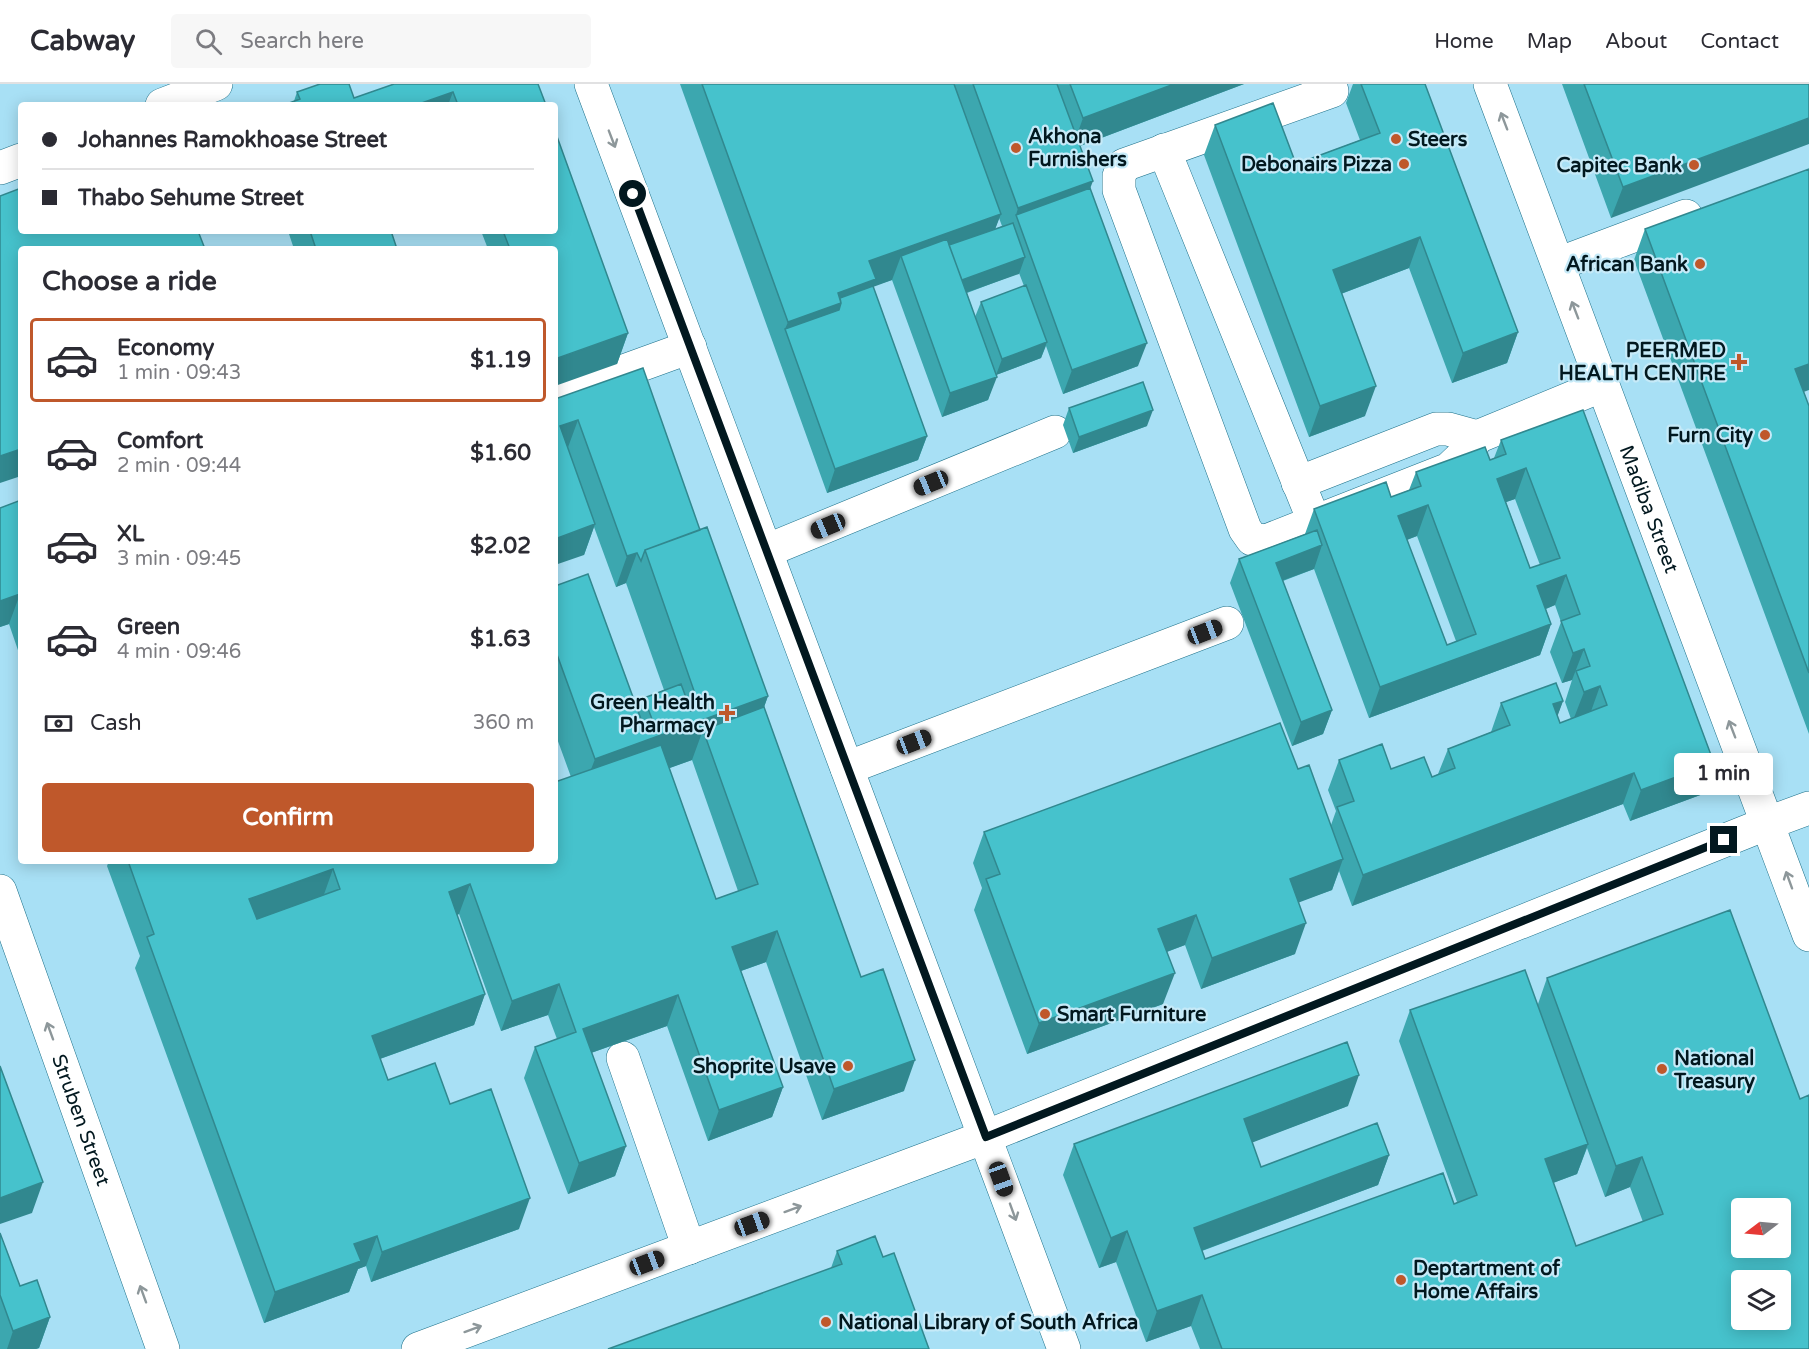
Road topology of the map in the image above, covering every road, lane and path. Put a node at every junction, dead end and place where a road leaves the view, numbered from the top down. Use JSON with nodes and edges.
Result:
{"nodes":[{"id":1,"x":216,"y":84,"type":"edge"},
{"id":2,"x":591,"y":84,"type":"edge"},
{"id":3,"x":1490,"y":84,"type":"edge"},
{"id":4,"x":1332,"y":91,"type":"dead end"},
{"id":5,"x":170,"y":102,"type":"edge"},
{"id":6,"x":1164,"y":150,"type":"junction"},
{"id":7,"x":18,"y":161,"type":"edge"},
{"id":8,"x":0,"y":168,"type":"edge"},
{"id":9,"x":1711,"y":207,"type":"edge"},
{"id":10,"x":1558,"y":264,"type":"junction"},
{"id":11,"x":690,"y":347,"type":"junction"},
{"id":12,"x":1603,"y":385,"type":"junction"},
{"id":13,"x":558,"y":395,"type":"edge"},
{"id":14,"x":1055,"y":432,"type":"dead end"},
{"id":15,"x":1477,"y":437,"type":"junction"},
{"id":16,"x":1298,"y":483,"type":"junction"},
{"id":17,"x":1314,"y":522,"type":"junction"},
{"id":18,"x":766,"y":551,"type":"junction"},
{"id":19,"x":1227,"y":623,"type":"dead end"},
{"id":20,"x":847,"y":768,"type":"junction"},
{"id":21,"x":1809,"y":808,"type":"edge"},
{"id":22,"x":1768,"y":823,"type":"junction"},
{"id":23,"x":0,"y":891,"type":"edge"},
{"id":24,"x":1809,"y":935,"type":"edge"},
{"id":25,"x":623,"y":1058,"type":"dead end"},
{"id":26,"x":986,"y":1137,"type":"junction"},
{"id":27,"x":689,"y":1248,"type":"junction"},
{"id":28,"x":163,"y":1349,"type":"edge"},
{"id":29,"x":418,"y":1349,"type":"edge"},
{"id":30,"x":1064,"y":1349,"type":"edge"}],
"edges":[{"from":1,"to":5,"type":"main road"},
{"from":2,"to":11,"type":"main road","one_way":true},
{"from":10,"to":3,"type":"main road","name":"Madiba Street","one_way":true},
{"from":4,"to":6,"type":"main road"},
{"from":6,"to":16,"type":"main road"},
{"from":6,"to":17,"type":"main road"},
{"from":7,"to":8,"type":"main road"},
{"from":9,"to":10,"type":"main road"},
{"from":12,"to":10,"type":"main road","name":"Madiba Street","one_way":true},
{"from":11,"to":13,"type":"main road"},
{"from":11,"to":18,"type":"main road"},
{"from":12,"to":15,"type":"main road"},
{"from":22,"to":12,"type":"main road","name":"Madiba Street","one_way":true},
{"from":14,"to":18,"type":"main road"},
{"from":15,"to":16,"type":"main road"},
{"from":15,"to":17,"type":"main road"},
{"from":16,"to":17,"type":"main road"},
{"from":18,"to":20,"type":"main road"},
{"from":19,"to":20,"type":"main road"},
{"from":20,"to":26,"type":"main road"},
{"from":21,"to":22,"type":"main road"},
{"from":24,"to":22,"type":"main road","name":"Madiba Street","one_way":true},
{"from":22,"to":26,"type":"main road"},
{"from":28,"to":23,"type":"main road","name":"Struben Street","one_way":true},
{"from":25,"to":27,"type":"main road"},
{"from":27,"to":26,"type":"main road","one_way":true},
{"from":26,"to":30,"type":"main road","one_way":true},
{"from":29,"to":27,"type":"main road","one_way":true}]}
